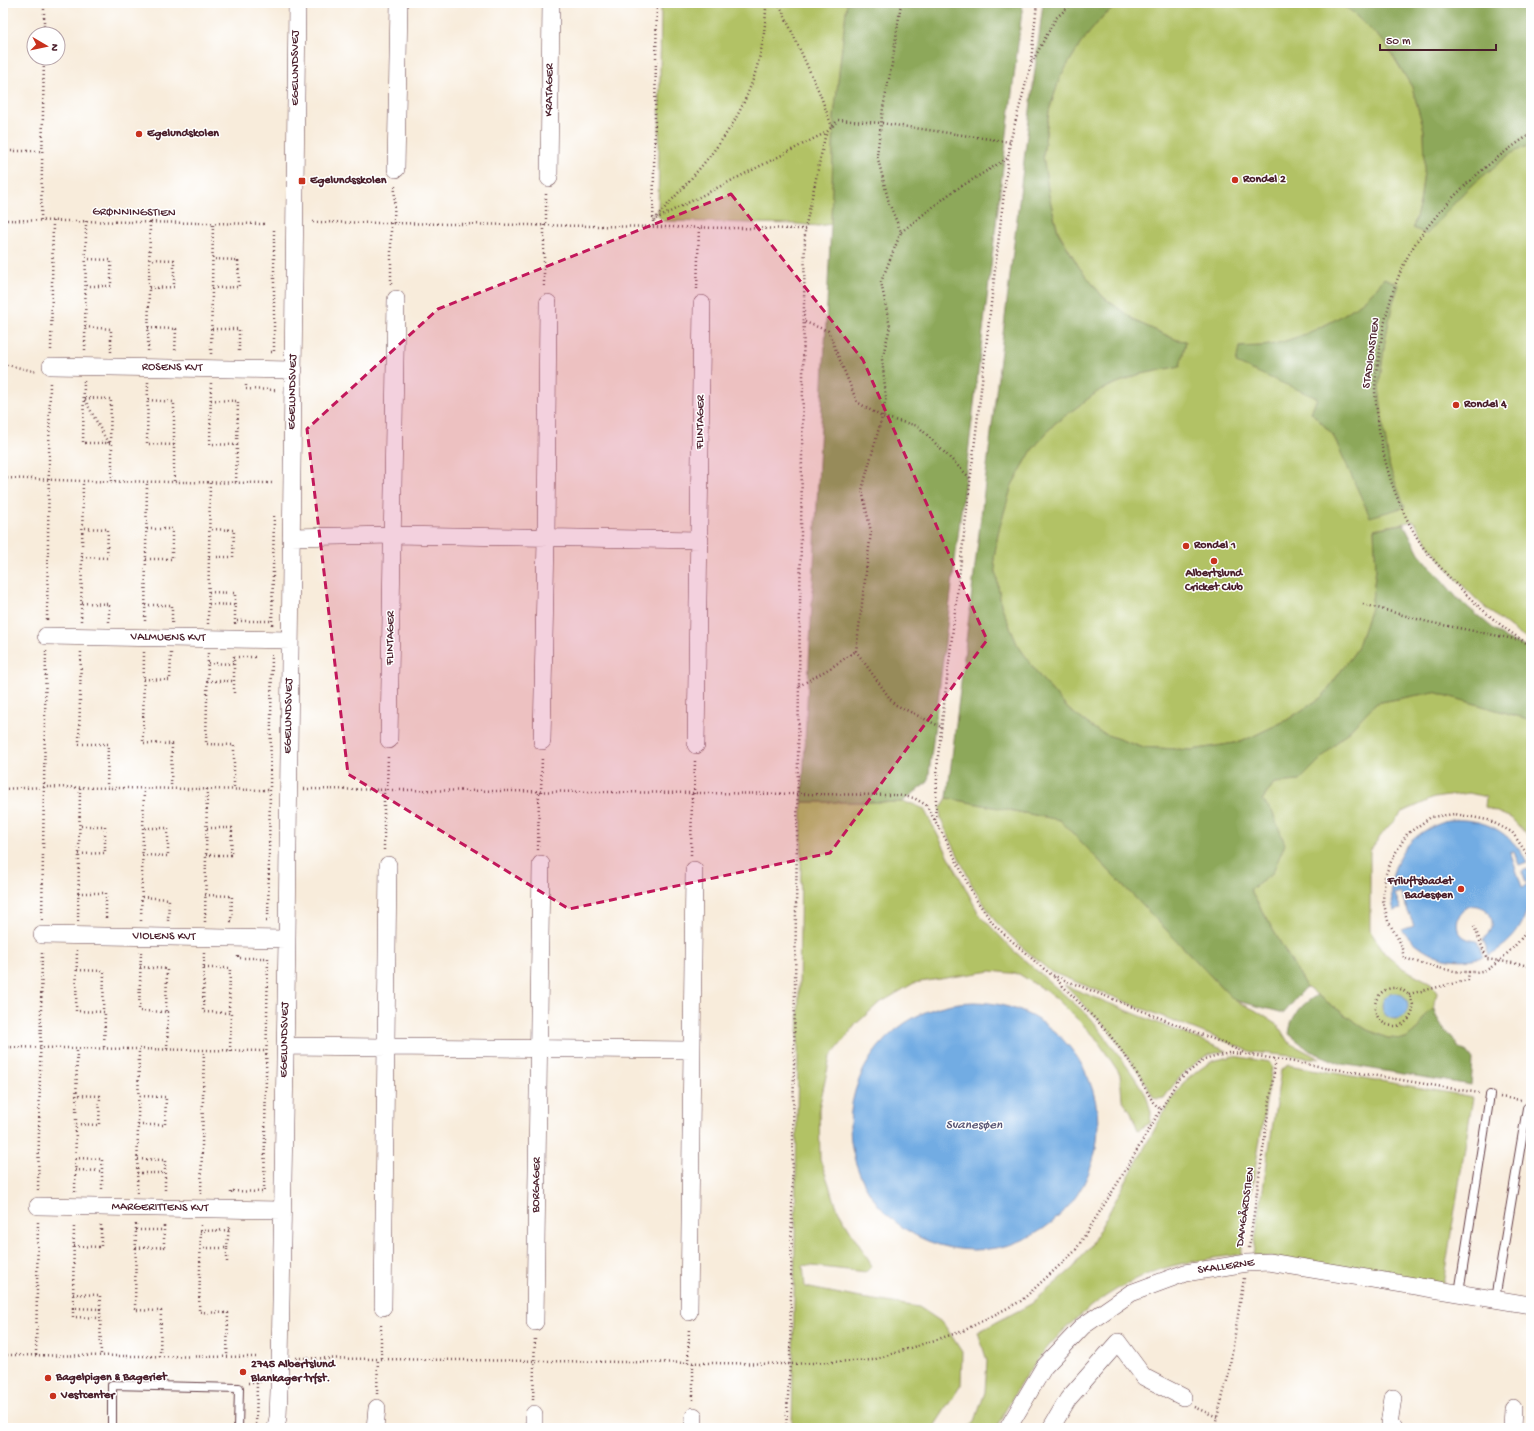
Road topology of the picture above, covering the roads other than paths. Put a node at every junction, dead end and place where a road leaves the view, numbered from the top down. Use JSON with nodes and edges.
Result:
{"nodes":[{"id":1,"x":297,"y":3,"type":"edge"},
{"id":2,"x":399,"y":3,"type":"edge"},
{"id":3,"x":551,"y":3,"type":"edge"},
{"id":4,"x":396,"y":169,"type":"road end"},
{"id":5,"x":549,"y":178,"type":"road end"},
{"id":6,"x":396,"y":300,"type":"road end"},
{"id":7,"x":548,"y":303,"type":"road end"},
{"id":8,"x":702,"y":304,"type":"road end"},
{"id":9,"x":51,"y":369,"type":"road end"},
{"id":10,"x":294,"y":370,"type":"junction"},
{"id":11,"x":393,"y":535,"type":"junction"},
{"id":12,"x":291,"y":537,"type":"junction"},
{"id":13,"x":546,"y":538,"type":"junction"},
{"id":14,"x":700,"y":540,"type":"junction"},
{"id":15,"x":46,"y":636,"type":"road end"},
{"id":16,"x":290,"y":640,"type":"junction"},
{"id":17,"x":389,"y":740,"type":"road end"},
{"id":18,"x":542,"y":741,"type":"road end"},
{"id":19,"x":696,"y":745,"type":"road end"},
{"id":20,"x":541,"y":864,"type":"road end"},
{"id":21,"x":388,"y":865,"type":"road end"},
{"id":22,"x":694,"y":870,"type":"road end"},
{"id":23,"x":42,"y":935,"type":"road end"},
{"id":24,"x":287,"y":939,"type":"junction"},
{"id":25,"x":285,"y":1046,"type":"junction"},
{"id":26,"x":386,"y":1047,"type":"junction"},
{"id":27,"x":539,"y":1048,"type":"junction"},
{"id":28,"x":692,"y":1050,"type":"junction"},
{"id":29,"x":1490,"y":1095,"type":"road end"},
{"id":30,"x":1525,"y":1104,"type":"road end"},
{"id":31,"x":38,"y":1206,"type":"road end"},
{"id":32,"x":282,"y":1210,"type":"junction"},
{"id":33,"x":1459,"y":1293,"type":"junction"},
{"id":34,"x":1495,"y":1299,"type":"junction"},
{"id":35,"x":1531,"y":1305,"type":"edge"},
{"id":36,"x":383,"y":1307,"type":"road end"},
{"id":37,"x":689,"y":1312,"type":"road end"},
{"id":38,"x":535,"y":1322,"type":"road end"},
{"id":39,"x":1183,"y":1397,"type":"road end"},
{"id":40,"x":1393,"y":1398,"type":"dead end"},
{"id":41,"x":377,"y":1408,"type":"road end"},
{"id":42,"x":1513,"y":1408,"type":"dead end"},
{"id":43,"x":112,"y":1428,"type":"edge"},
{"id":44,"x":238,"y":1428,"type":"edge"},
{"id":45,"x":276,"y":1428,"type":"edge"},
{"id":46,"x":375,"y":1428,"type":"edge"},
{"id":47,"x":1008,"y":1428,"type":"edge"},
{"id":48,"x":1051,"y":1428,"type":"edge"},
{"id":49,"x":1394,"y":1428,"type":"edge"},
{"id":50,"x":1512,"y":1428,"type":"edge"}],
"edges":[{"from":1,"to":10,"type":"street","name":"EGELUNDSVEJ"},
{"from":2,"to":4,"type":"street"},
{"from":3,"to":5,"type":"street","name":"KRATAGER"},
{"from":6,"to":11,"type":"street","name":"FLINTAGER"},
{"from":7,"to":13,"type":"street"},
{"from":8,"to":14,"type":"street","name":"FLINTAGER"},
{"from":9,"to":10,"type":"street","name":"ROSENS KVT"},
{"from":10,"to":12,"type":"street","name":"EGELUNDSVEJ"},
{"from":11,"to":12,"type":"street"},
{"from":11,"to":13,"type":"street"},
{"from":11,"to":17,"type":"street","name":"FLINTAGER"},
{"from":12,"to":16,"type":"street","name":"EGELUNDSVEJ"},
{"from":13,"to":14,"type":"street"},
{"from":13,"to":18,"type":"street"},
{"from":14,"to":19,"type":"street","name":"FLINTAGER"},
{"from":15,"to":16,"type":"street","name":"VALMUENS KVT"},
{"from":16,"to":24,"type":"street","name":"EGELUNDSVEJ"},
{"from":20,"to":27,"type":"street","name":"BORGAGER"},
{"from":21,"to":26,"type":"street"},
{"from":22,"to":28,"type":"street"},
{"from":23,"to":24,"type":"street","name":"VIOLENS KVT"},
{"from":24,"to":25,"type":"street","name":"EGELUNDSVEJ"},
{"from":25,"to":26,"type":"street"},
{"from":25,"to":32,"type":"street","name":"EGELUNDSVEJ"},
{"from":26,"to":27,"type":"street"},
{"from":26,"to":36,"type":"street"},
{"from":27,"to":28,"type":"street"},
{"from":27,"to":38,"type":"street","name":"BORGAGER"},
{"from":28,"to":37,"type":"street"},
{"from":29,"to":33,"type":"lane"},
{"from":30,"to":34,"type":"lane"},
{"from":31,"to":32,"type":"street","name":"MARGERITTENS KVT"},
{"from":32,"to":45,"type":"street","name":"EGELUNDSVEJ"},
{"from":33,"to":34,"type":"street","name":"SKALLERNE"},
{"from":33,"to":47,"type":"street","name":"SKALLERNE"},
{"from":34,"to":35,"type":"street","name":"SKALLERNE"},
{"from":39,"to":48,"type":"street"},
{"from":40,"to":49,"type":"street"},
{"from":41,"to":46,"type":"street"},
{"from":42,"to":50,"type":"street"},
{"from":43,"to":44,"type":"lane"}]}
